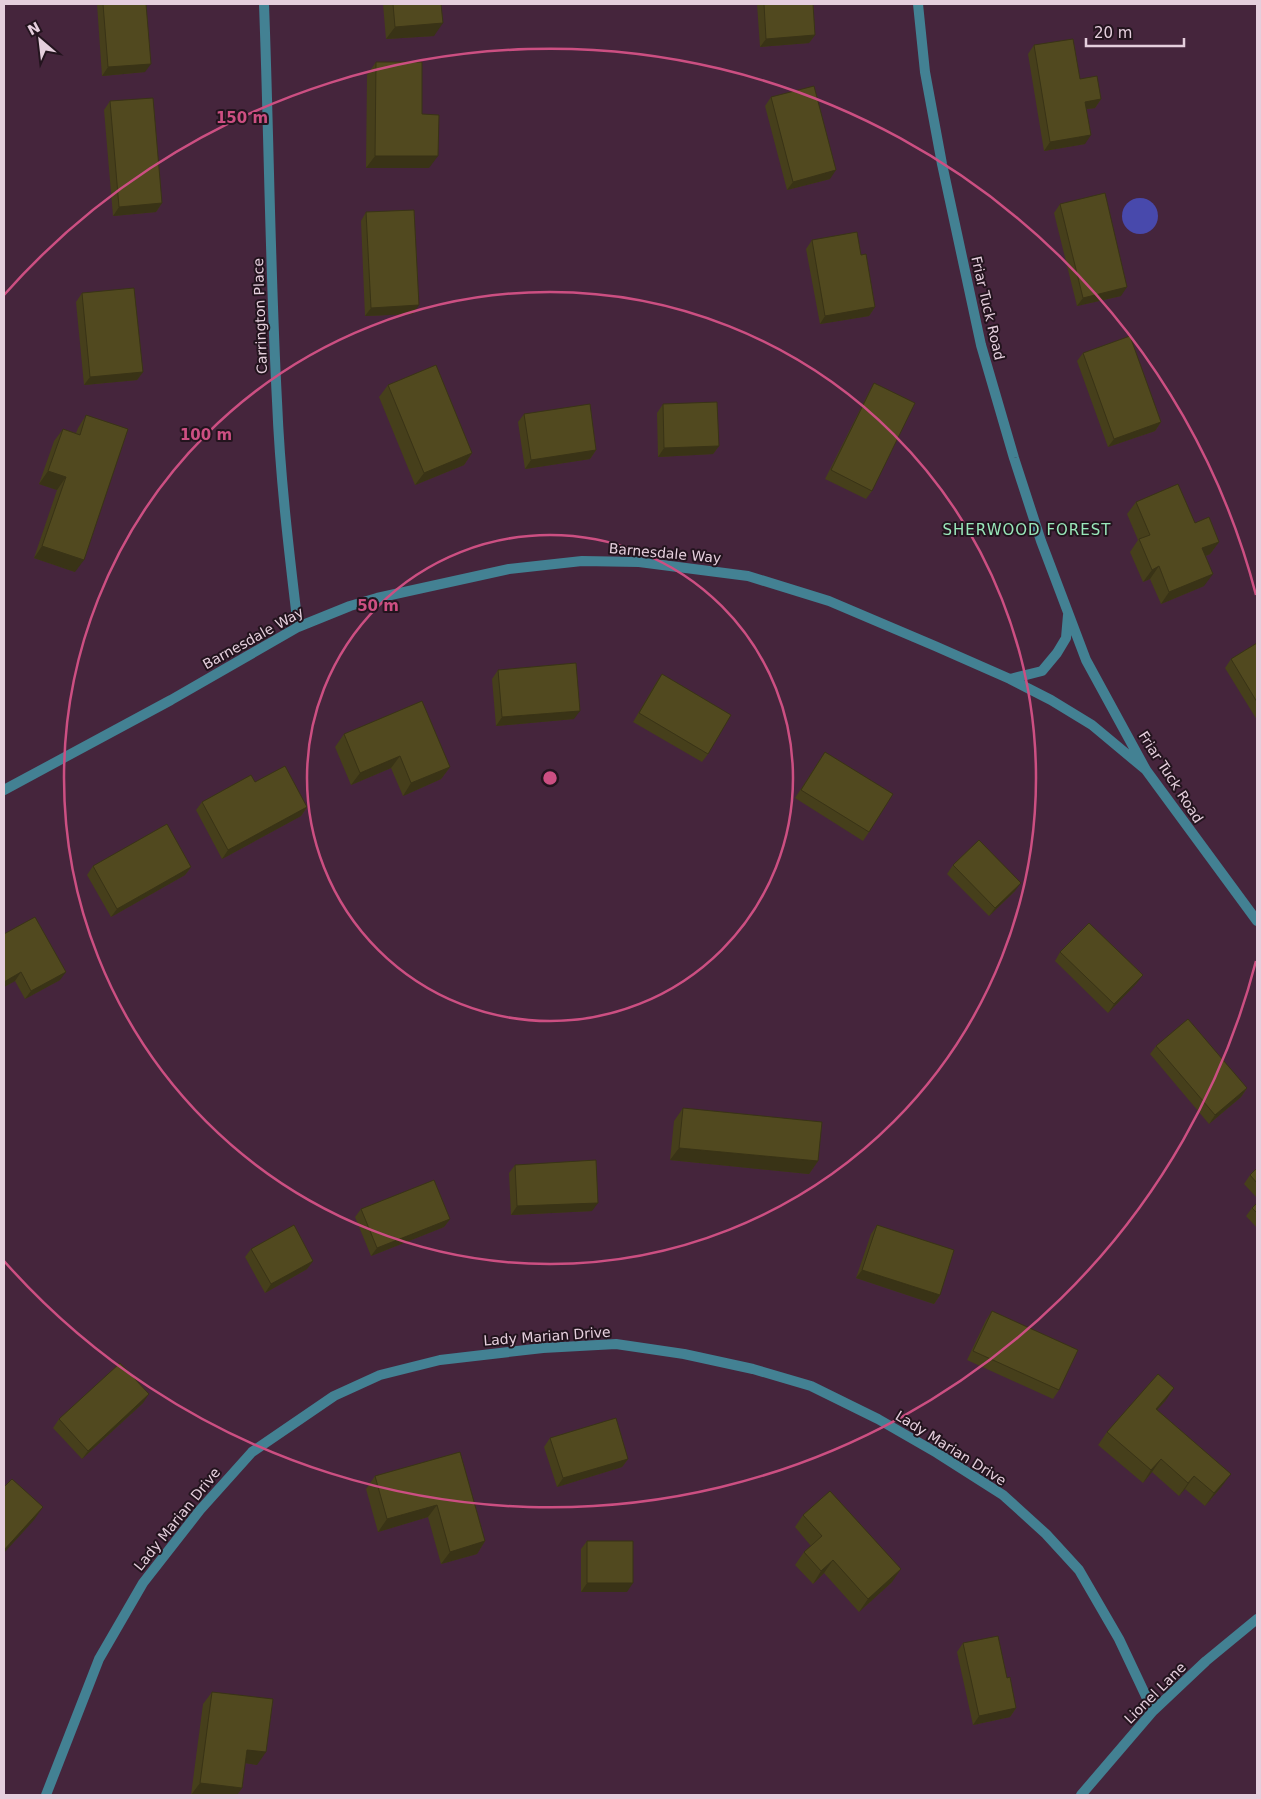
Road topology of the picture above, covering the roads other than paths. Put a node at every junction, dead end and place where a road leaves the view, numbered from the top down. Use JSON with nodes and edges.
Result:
{"nodes":[{"id":1,"x":264,"y":4,"type":"edge"},
{"id":2,"x":918,"y":4,"type":"edge"},
{"id":3,"x":1068,"y":610,"type":"junction"},
{"id":4,"x":298,"y":627,"type":"junction"},
{"id":5,"x":1010,"y":679,"type":"junction"},
{"id":6,"x":1146,"y":770,"type":"junction"},
{"id":7,"x":4,"y":790,"type":"edge"},
{"id":8,"x":1257,"y":921,"type":"edge"},
{"id":9,"x":1257,"y":1619,"type":"edge"},
{"id":10,"x":1153,"y":1711,"type":"junction"},
{"id":11,"x":46,"y":1795,"type":"edge"},
{"id":12,"x":1081,"y":1795,"type":"edge"}],
"edges":[{"from":1,"to":4,"type":"street","name":"Carrington Place"},
{"from":2,"to":3,"type":"street","name":"Friar Tuck Road"},
{"from":3,"to":5,"type":"street","name":"Friar Tuck Road"},
{"from":3,"to":6,"type":"street","name":"Friar Tuck Road"},
{"from":4,"to":5,"type":"street","name":"Barnesdale Way"},
{"from":4,"to":7,"type":"street","name":"Barnesdale Way"},
{"from":5,"to":6,"type":"street","name":"Barnesdale Way"},
{"from":6,"to":8,"type":"street","name":"Friar Tuck Road"},
{"from":9,"to":10,"type":"street","name":"Lionel Lane"},
{"from":10,"to":11,"type":"street","name":"Lady Marian Drive"},
{"from":10,"to":12,"type":"street","name":"Lionel Lane"}]}
